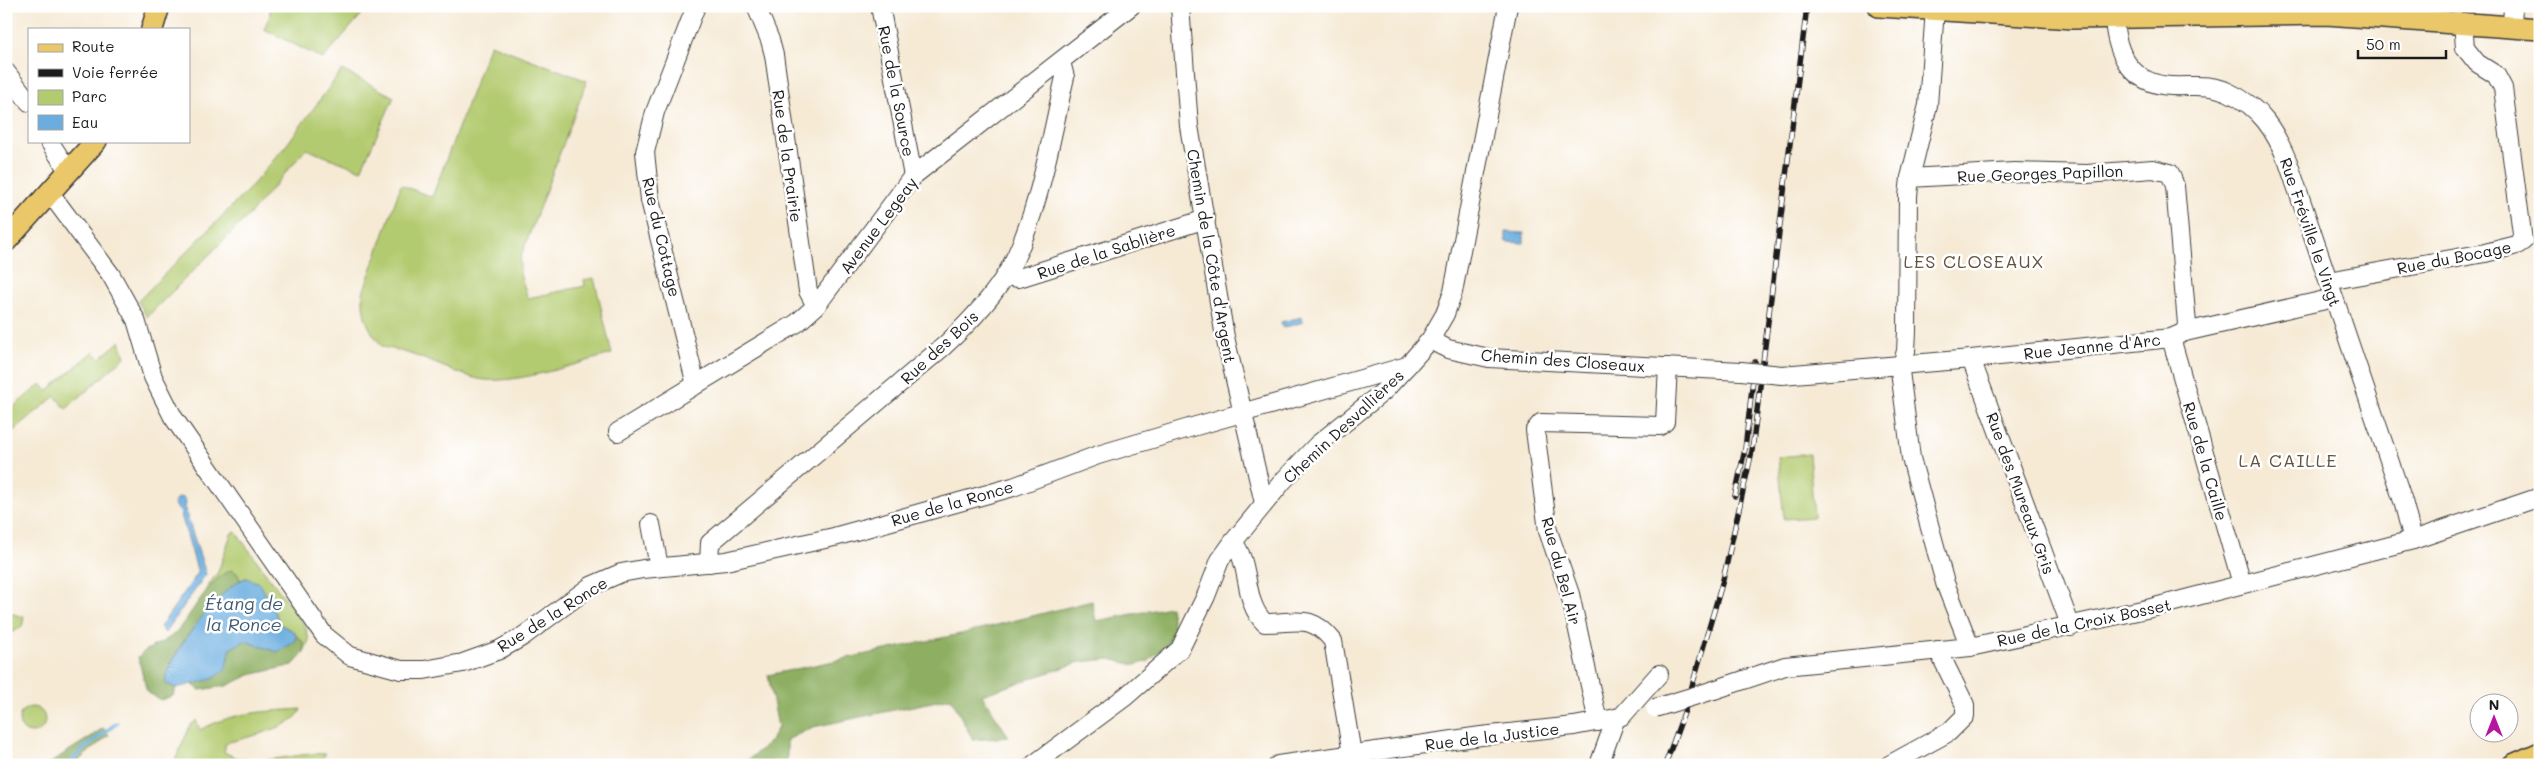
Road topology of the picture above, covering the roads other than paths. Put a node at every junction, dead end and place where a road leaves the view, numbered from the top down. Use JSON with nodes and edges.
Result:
{"nodes":[{"id":1,"x":159,"y":6,"type":"edge"},
{"id":2,"x":696,"y":6,"type":"edge"},
{"id":3,"x":756,"y":6,"type":"edge"},
{"id":4,"x":880,"y":6,"type":"edge"},
{"id":5,"x":1132,"y":6,"type":"edge"},
{"id":6,"x":1180,"y":6,"type":"edge"},
{"id":7,"x":1508,"y":6,"type":"edge"},
{"id":8,"x":1885,"y":6,"type":"edge"},
{"id":9,"x":1935,"y":9,"type":"junction"},
{"id":10,"x":2092,"y":12,"type":"edge"},
{"id":11,"x":2512,"y":16,"type":"edge"},
{"id":12,"x":2114,"y":18,"type":"junction"},
{"id":13,"x":2463,"y":22,"type":"junction"},
{"id":14,"x":152,"y":28,"type":"edge"},
{"id":15,"x":2540,"y":29,"type":"edge"},
{"id":16,"x":1061,"y":62,"type":"junction"},
{"id":17,"x":6,"y":72,"type":"edge"},
{"id":18,"x":28,"y":101,"type":"edge"},
{"id":19,"x":50,"y":142,"type":"edge"},
{"id":20,"x":95,"y":142,"type":"edge"},
{"id":21,"x":69,"y":172,"type":"junction"},
{"id":22,"x":2170,"y":174,"type":"joint"},
{"id":23,"x":914,"y":176,"type":"junction"},
{"id":24,"x":1910,"y":178,"type":"junction"},
{"id":25,"x":50,"y":193,"type":"junction"},
{"id":26,"x":1206,"y":219,"type":"junction"},
{"id":27,"x":6,"y":241,"type":"edge"},
{"id":28,"x":1005,"y":276,"type":"junction"},
{"id":29,"x":2328,"y":281,"type":"junction"},
{"id":30,"x":2334,"y":298,"type":"junction"},
{"id":31,"x":816,"y":306,"type":"junction"},
{"id":32,"x":2178,"y":335,"type":"junction"},
{"id":33,"x":1430,"y":340,"type":"junction"},
{"id":34,"x":1971,"y":359,"type":"junction"},
{"id":35,"x":1903,"y":364,"type":"junction"},
{"id":36,"x":1407,"y":366,"type":"junction"},
{"id":37,"x":1668,"y":367,"type":"junction"},
{"id":38,"x":1741,"y":370,"type":"joint"},
{"id":39,"x":696,"y":385,"type":"junction"},
{"id":40,"x":1241,"y":414,"type":"junction"},
{"id":41,"x":618,"y":432,"type":"dead end"},
{"id":42,"x":2540,"y":496,"type":"edge"},
{"id":43,"x":1264,"y":503,"type":"junction"},
{"id":44,"x":651,"y":524,"type":"dead end"},
{"id":45,"x":2413,"y":540,"type":"junction"},
{"id":46,"x":1233,"y":542,"type":"junction"},
{"id":47,"x":709,"y":563,"type":"junction"},
{"id":48,"x":659,"y":567,"type":"junction"},
{"id":49,"x":2242,"y":584,"type":"junction"},
{"id":50,"x":2071,"y":627,"type":"junction"},
{"id":51,"x":1970,"y":647,"type":"junction"},
{"id":52,"x":1938,"y":650,"type":"junction"},
{"id":53,"x":1659,"y":674,"type":"dead end"},
{"id":54,"x":1619,"y":717,"type":"junction"},
{"id":55,"x":1598,"y":722,"type":"junction"},
{"id":56,"x":2540,"y":753,"type":"edge"},
{"id":57,"x":1352,"y":754,"type":"junction"},
{"id":58,"x":1033,"y":765,"type":"edge"},
{"id":59,"x":1278,"y":765,"type":"edge"},
{"id":60,"x":1599,"y":765,"type":"edge"},
{"id":61,"x":1889,"y":765,"type":"edge"},
{"id":62,"x":2512,"y":765,"type":"edge"}],
"edges":[{"from":1,"to":14,"type":"main road"},
{"from":2,"to":39,"type":"street","name":"Rue du Cottage"},
{"from":3,"to":31,"type":"street","name":"Rue de la Prairie"},
{"from":4,"to":23,"type":"street","name":"Rue de la Source"},
{"from":5,"to":16,"type":"street","name":"Avenue Legeay"},
{"from":6,"to":26,"type":"street","name":"Chemin de la Côte d'Argent"},
{"from":7,"to":33,"type":"street","name":"Chemin Desvallières"},
{"from":8,"to":9,"type":"main road"},
{"from":9,"to":10,"type":"main road"},
{"from":9,"to":24,"type":"street"},
{"from":10,"to":12,"type":"main road"},
{"from":11,"to":13,"type":"main road"},
{"from":11,"to":15,"type":"main road"},
{"from":12,"to":13,"type":"main road"},
{"from":12,"to":29,"type":"street","name":"Rue Fréville le Vingt"},
{"from":13,"to":29,"type":"street","name":"Rue du Bocage"},
{"from":16,"to":23,"type":"street","name":"Avenue Legeay"},
{"from":16,"to":28,"type":"street","name":"Rue des Bois"},
{"from":17,"to":18,"type":"street"},
{"from":19,"to":21,"type":"street"},
{"from":20,"to":21,"type":"main road"},
{"from":21,"to":25,"type":"main road"},
{"from":22,"to":24,"type":"street","name":"Rue Georges Papillon"},
{"from":22,"to":32,"type":"street","name":"Rue de la Caille"},
{"from":23,"to":31,"type":"street","name":"Avenue Legeay"},
{"from":24,"to":35,"type":"street"},
{"from":25,"to":27,"type":"main road"},
{"from":25,"to":48,"type":"street","name":"Rue de la Ronce"},
{"from":26,"to":28,"type":"street","name":"Rue de la Sablière"},
{"from":26,"to":40,"type":"street","name":"Chemin de la Côte d'Argent"},
{"from":28,"to":47,"type":"street","name":"Rue des Bois"},
{"from":29,"to":30,"type":"street","name":"Rue Fréville le Vingt"},
{"from":30,"to":32,"type":"street","name":"Rue Jeanne d'Arc"},
{"from":30,"to":45,"type":"street","name":"Rue Fréville le Vingt"},
{"from":31,"to":39,"type":"street","name":"Avenue Legeay"},
{"from":32,"to":34,"type":"street","name":"Rue Jeanne d'Arc"},
{"from":32,"to":49,"type":"street","name":"Rue de la Caille"},
{"from":33,"to":36,"type":"street","name":"Chemin Desvallières"},
{"from":33,"to":37,"type":"street","name":"Chemin des Closeaux"},
{"from":34,"to":35,"type":"street","name":"Rue Jeanne d'Arc"},
{"from":34,"to":50,"type":"street","name":"Rue des Mureaux Gris"},
{"from":35,"to":38,"type":"street","name":"Rue Jeanne d'Arc","bridge":true},
{"from":35,"to":51,"type":"street"},
{"from":36,"to":40,"type":"street","name":"Rue de la Ronce"},
{"from":36,"to":43,"type":"street","name":"Chemin Desvallières"},
{"from":37,"to":38,"type":"street","name":"Chemin des Closeaux"},
{"from":37,"to":55,"type":"street","name":"Rue du Bel Air"},
{"from":39,"to":41,"type":"street","name":"Avenue Legeay"},
{"from":40,"to":43,"type":"street","name":"Chemin de la Côte d'Argent"},
{"from":40,"to":47,"type":"street","name":"Rue de la Ronce"},
{"from":42,"to":45,"type":"street","name":"Rue de la Croix Bosset"},
{"from":43,"to":46,"type":"street","name":"Chemin Desvallières"},
{"from":44,"to":48,"type":"street"},
{"from":45,"to":49,"type":"street","name":"Rue de la Croix Bosset"},
{"from":46,"to":57,"type":"street"},
{"from":46,"to":58,"type":"street","name":"Chemin Desvallières"},
{"from":47,"to":48,"type":"street","name":"Rue de la Ronce"},
{"from":49,"to":50,"type":"street","name":"Rue de la Croix Bosset"},
{"from":50,"to":51,"type":"street","name":"Rue de la Croix Bosset"},
{"from":51,"to":52,"type":"street","name":"Rue de la Croix Bosset"},
{"from":52,"to":54,"type":"street","name":"Rue de la Croix Bosset","bridge":true},
{"from":52,"to":61,"type":"street"},
{"from":53,"to":54,"type":"street"},
{"from":54,"to":55,"type":"street","name":"Rue de la Justice"},
{"from":54,"to":60,"type":"street"},
{"from":55,"to":57,"type":"street","name":"Rue de la Justice"},
{"from":56,"to":62,"type":"main road"},
{"from":57,"to":59,"type":"street","name":"Rue de la Justice"}]}
